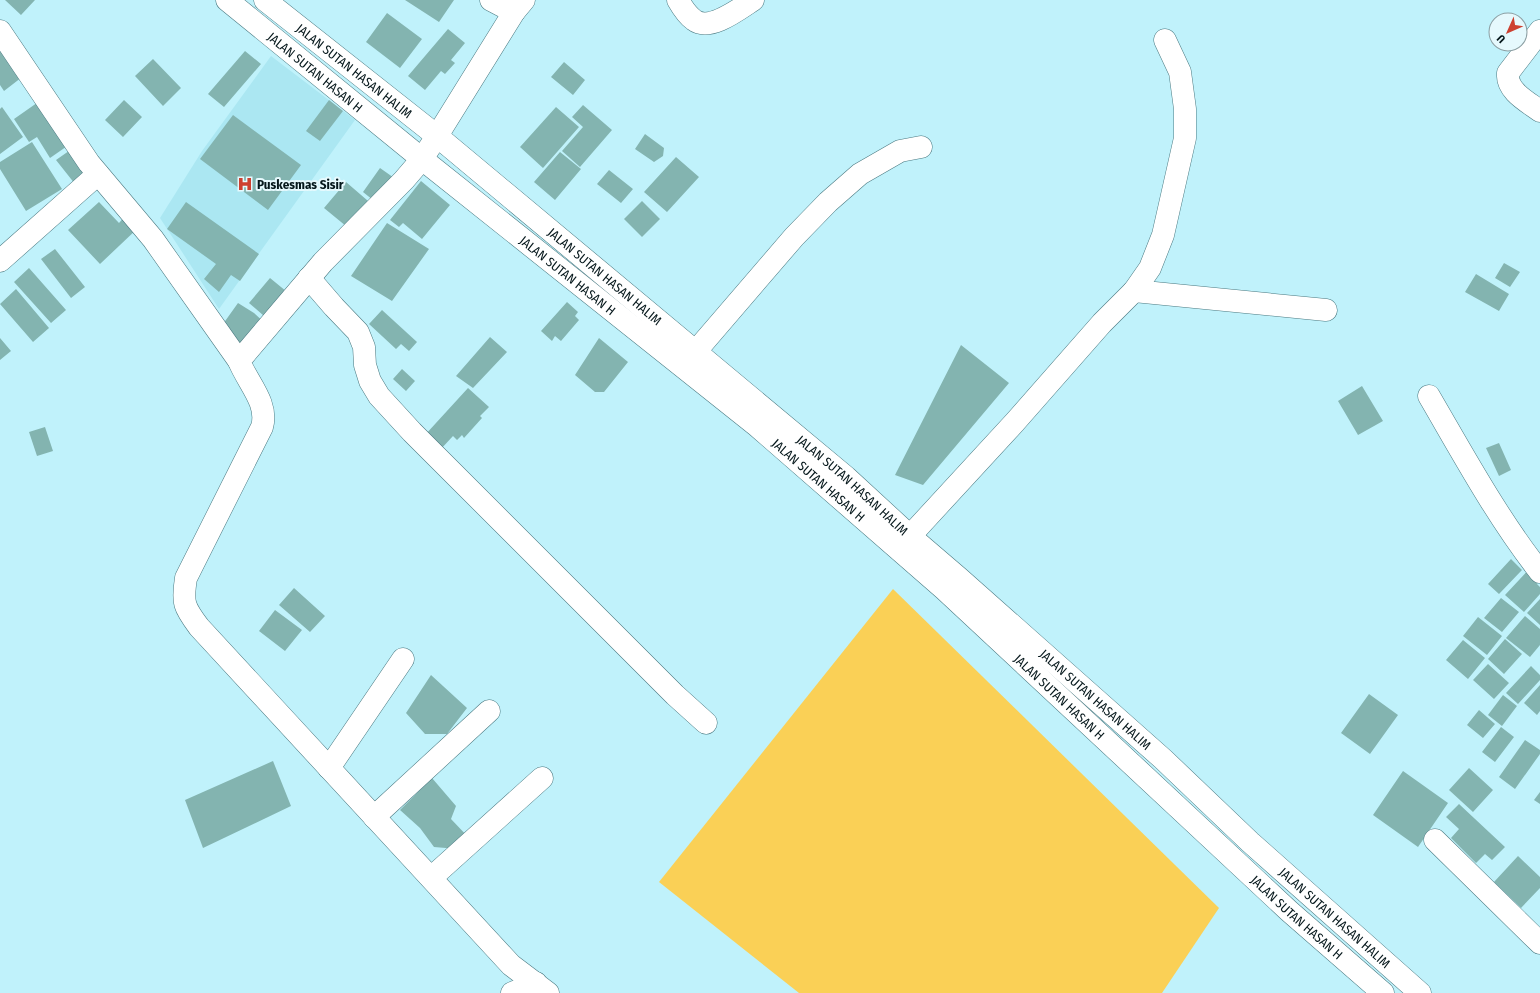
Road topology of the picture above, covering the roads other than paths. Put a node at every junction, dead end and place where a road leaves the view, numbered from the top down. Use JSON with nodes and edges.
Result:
{"nodes":[{"id":1,"x":227,"y":0,"type":"edge"},
{"id":2,"x":265,"y":0,"type":"edge"},
{"id":3,"x":491,"y":0,"type":"edge"},
{"id":4,"x":678,"y":0,"type":"edge"},
{"id":5,"x":754,"y":0,"type":"edge"},
{"id":6,"x":519,"y":6,"type":"edge"},
{"id":7,"x":0,"y":30,"type":"edge"},
{"id":8,"x":1540,"y":31,"type":"edge"},
{"id":9,"x":1166,"y":40,"type":"dead end"},
{"id":10,"x":1540,"y":111,"type":"edge"},
{"id":11,"x":438,"y":136,"type":"junction"},
{"id":12,"x":921,"y":147,"type":"dead end"},
{"id":13,"x":422,"y":159,"type":"junction"},
{"id":14,"x":98,"y":174,"type":"junction"},
{"id":15,"x":0,"y":261,"type":"edge"},
{"id":16,"x":309,"y":278,"type":"junction"},
{"id":17,"x":1134,"y":291,"type":"junction"},
{"id":18,"x":1326,"y":310,"type":"dead end"},
{"id":19,"x":696,"y":351,"type":"junction"},
{"id":20,"x":239,"y":361,"type":"junction"},
{"id":21,"x":1429,"y":396,"type":"dead end"},
{"id":22,"x":910,"y":536,"type":"junction"},
{"id":23,"x":1540,"y":572,"type":"edge"},
{"id":24,"x":403,"y":659,"type":"dead end"},
{"id":25,"x":489,"y":711,"type":"dead end"},
{"id":26,"x":706,"y":724,"type":"dead end"},
{"id":27,"x":329,"y":768,"type":"junction"},
{"id":28,"x":542,"y":778,"type":"dead end"},
{"id":29,"x":374,"y":817,"type":"junction"},
{"id":30,"x":1435,"y":840,"type":"dead end"},
{"id":31,"x":430,"y":878,"type":"junction"},
{"id":32,"x":1540,"y":943,"type":"edge"},
{"id":33,"x":542,"y":988,"type":"edge"},
{"id":34,"x":512,"y":993,"type":"edge"},
{"id":35,"x":1383,"y":993,"type":"edge"},
{"id":36,"x":1420,"y":993,"type":"edge"}],
"edges":[{"from":1,"to":13,"type":"street","name":"JALAN SUTAN HASAN H"},
{"from":2,"to":11,"type":"street","name":"JALAN SUTAN HASAN HALIM"},
{"from":3,"to":6,"type":"street"},
{"from":4,"to":5,"type":"street"},
{"from":6,"to":11,"type":"street"},
{"from":7,"to":14,"type":"street"},
{"from":8,"to":10,"type":"street"},
{"from":9,"to":17,"type":"street"},
{"from":11,"to":13,"type":"street"},
{"from":11,"to":19,"type":"street","name":"JALAN SUTAN HASAN HALIM"},
{"from":12,"to":19,"type":"street"},
{"from":13,"to":16,"type":"street"},
{"from":13,"to":35,"type":"street","name":"JALAN SUTAN HASAN H"},
{"from":14,"to":15,"type":"street"},
{"from":14,"to":20,"type":"street"},
{"from":16,"to":20,"type":"street"},
{"from":16,"to":26,"type":"street"},
{"from":17,"to":18,"type":"street"},
{"from":17,"to":22,"type":"street"},
{"from":19,"to":22,"type":"street","name":"JALAN SUTAN HASAN HALIM"},
{"from":20,"to":27,"type":"street"},
{"from":21,"to":23,"type":"street"},
{"from":22,"to":36,"type":"street","name":"JALAN SUTAN HASAN HALIM"},
{"from":24,"to":27,"type":"street"},
{"from":25,"to":29,"type":"street"},
{"from":27,"to":29,"type":"street"},
{"from":28,"to":31,"type":"street"},
{"from":29,"to":31,"type":"street"},
{"from":30,"to":32,"type":"street"},
{"from":31,"to":33,"type":"street"},
{"from":33,"to":34,"type":"street"}]}
